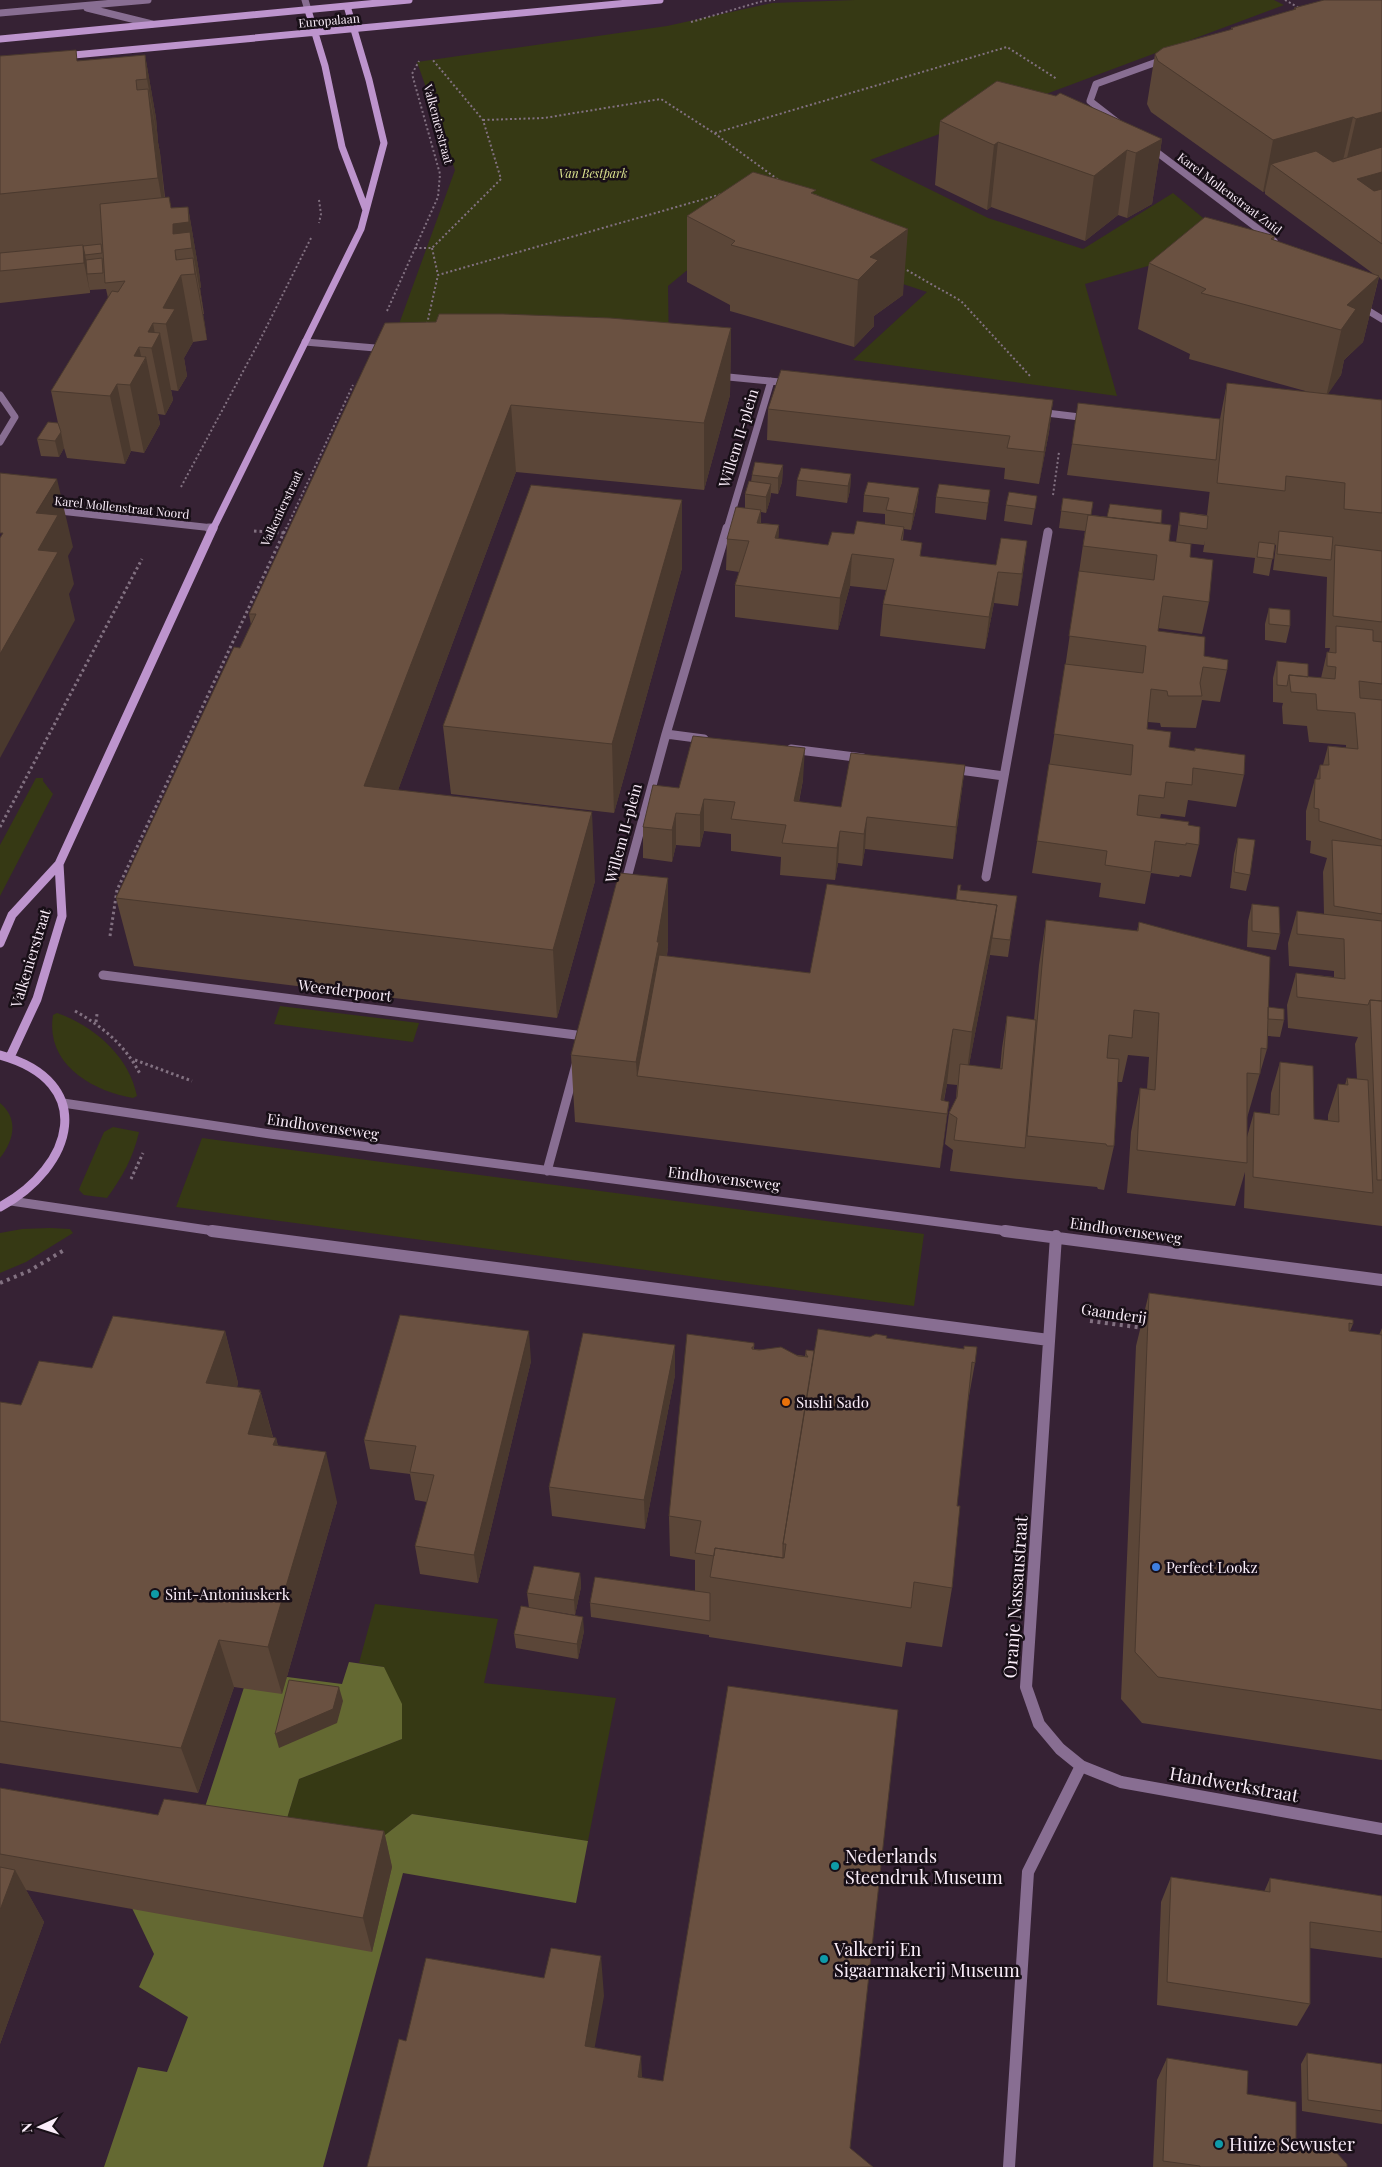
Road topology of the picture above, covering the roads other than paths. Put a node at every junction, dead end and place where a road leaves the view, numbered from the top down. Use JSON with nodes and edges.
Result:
{"nodes":[{"id":1,"x":148,"y":0,"type":"edge"},
{"id":2,"x":306,"y":0,"type":"edge"},
{"id":3,"x":409,"y":0,"type":"edge"},
{"id":4,"x":660,"y":0,"type":"edge"},
{"id":5,"x":346,"y":3,"type":"edge"},
{"id":6,"x":79,"y":6,"type":"junction"},
{"id":7,"x":308,"y":10,"type":"junction"},
{"id":8,"x":0,"y":13,"type":"edge"},
{"id":9,"x":152,"y":24,"type":"junction"},
{"id":10,"x":354,"y":29,"type":"junction"},
{"id":11,"x":315,"y":33,"type":"junction"},
{"id":12,"x":0,"y":38,"type":"edge"},
{"id":13,"x":58,"y":57,"type":"edge"},
{"id":14,"x":1170,"y":57,"type":"edge"},
{"id":15,"x":1121,"y":125,"type":"edge"},
{"id":16,"x":1145,"y":143,"type":"edge"},
{"id":17,"x":366,"y":210,"type":"junction"},
{"id":18,"x":1280,"y":245,"type":"edge"},
{"id":19,"x":1351,"y":299,"type":"edge"},
{"id":20,"x":1382,"y":319,"type":"edge"},
{"id":21,"x":305,"y":342,"type":"junction"},
{"id":22,"x":421,"y":352,"type":"edge"},
{"id":23,"x":712,"y":376,"type":"edge"},
{"id":24,"x":771,"y":381,"type":"junction"},
{"id":25,"x":800,"y":384,"type":"edge"},
{"id":26,"x":0,"y":395,"type":"edge"},
{"id":27,"x":1034,"y":412,"type":"edge"},
{"id":28,"x":1101,"y":420,"type":"edge"},
{"id":29,"x":0,"y":442,"type":"edge"},
{"id":30,"x":38,"y":508,"type":"edge"},
{"id":31,"x":212,"y":528,"type":"junction"},
{"id":32,"x":1048,"y":532,"type":"road end"},
{"id":33,"x":666,"y":734,"type":"junction"},
{"id":34,"x":714,"y":740,"type":"edge"},
{"id":35,"x":782,"y":748,"type":"edge"},
{"id":36,"x":869,"y":759,"type":"edge"},
{"id":37,"x":946,"y":768,"type":"edge"},
{"id":38,"x":1004,"y":776,"type":"junction"},
{"id":39,"x":59,"y":864,"type":"junction"},
{"id":40,"x":986,"y":878,"type":"dead end"},
{"id":41,"x":622,"y":894,"type":"edge"},
{"id":42,"x":0,"y":943,"type":"edge"},
{"id":43,"x":103,"y":975,"type":"road end"},
{"id":44,"x":5,"y":1056,"type":"edge"},
{"id":45,"x":64,"y":1104,"type":"junction"},
{"id":46,"x":547,"y":1171,"type":"junction"},
{"id":47,"x":11,"y":1201,"type":"junction"},
{"id":48,"x":0,"y":1207,"type":"edge"},
{"id":49,"x":1056,"y":1236,"type":"junction"},
{"id":50,"x":1382,"y":1280,"type":"edge"},
{"id":51,"x":1049,"y":1340,"type":"junction"},
{"id":52,"x":1081,"y":1766,"type":"junction"},
{"id":53,"x":1382,"y":1829,"type":"edge"},
{"id":54,"x":1009,"y":2167,"type":"edge"}],
"edges":[{"from":1,"to":6,"type":"street"},
{"from":2,"to":7,"type":"street"},
{"from":3,"to":5,"type":"street","name":"Europalaan"},
{"from":4,"to":10,"type":"street","name":"Europalaan"},
{"from":5,"to":7,"type":"street","name":"Europalaan"},
{"from":5,"to":10,"type":"street","name":"Valkenierstraat"},
{"from":6,"to":8,"type":"street"},
{"from":6,"to":9,"type":"street"},
{"from":7,"to":9,"type":"street","name":"Europalaan"},
{"from":7,"to":11,"type":"street"},
{"from":9,"to":12,"type":"street","name":"Europalaan"},
{"from":10,"to":11,"type":"street","name":"Europalaan"},
{"from":10,"to":17,"type":"street","name":"Valkenierstraat"},
{"from":11,"to":13,"type":"street","name":"Europalaan"},
{"from":11,"to":17,"type":"street"},
{"from":14,"to":15,"type":"street"},
{"from":16,"to":18,"type":"street","name":"Karel Mollenstraat Zuid"},
{"from":17,"to":21,"type":"street","name":"Valkenierstraat"},
{"from":19,"to":20,"type":"street"},
{"from":21,"to":22,"type":"street"},
{"from":21,"to":31,"type":"street","name":"Valkenierstraat"},
{"from":23,"to":24,"type":"street"},
{"from":24,"to":25,"type":"street"},
{"from":24,"to":33,"type":"street","name":"Willem II-plein"},
{"from":26,"to":29,"type":"street"},
{"from":27,"to":28,"type":"street"},
{"from":30,"to":31,"type":"street","name":"Karel Mollenstraat Noord"},
{"from":31,"to":39,"type":"street","name":"Valkenierstraat"},
{"from":32,"to":38,"type":"street"},
{"from":33,"to":34,"type":"street"},
{"from":33,"to":41,"type":"street","name":"Willem II-plein"},
{"from":35,"to":36,"type":"street"},
{"from":37,"to":38,"type":"street"},
{"from":38,"to":40,"type":"street"},
{"from":39,"to":42,"type":"street","name":"Valkenierstraat"},
{"from":39,"to":44,"type":"street","name":"Valkenierstraat"},
{"from":43,"to":46,"type":"street","name":"Weerderpoort"},
{"from":44,"to":45,"type":"street"},
{"from":45,"to":46,"type":"street","name":"Eindhovenseweg"},
{"from":45,"to":47,"type":"street"},
{"from":46,"to":49,"type":"street","name":"Eindhovenseweg"},
{"from":47,"to":48,"type":"street"},
{"from":47,"to":51,"type":"street"},
{"from":49,"to":50,"type":"street","name":"Eindhovenseweg"},
{"from":49,"to":51,"type":"street","name":"Oranje Nassaustraat"},
{"from":51,"to":52,"type":"street","name":"Oranje Nassaustraat"},
{"from":52,"to":53,"type":"street","name":"Handwerkstraat"},
{"from":52,"to":54,"type":"street"}]}
